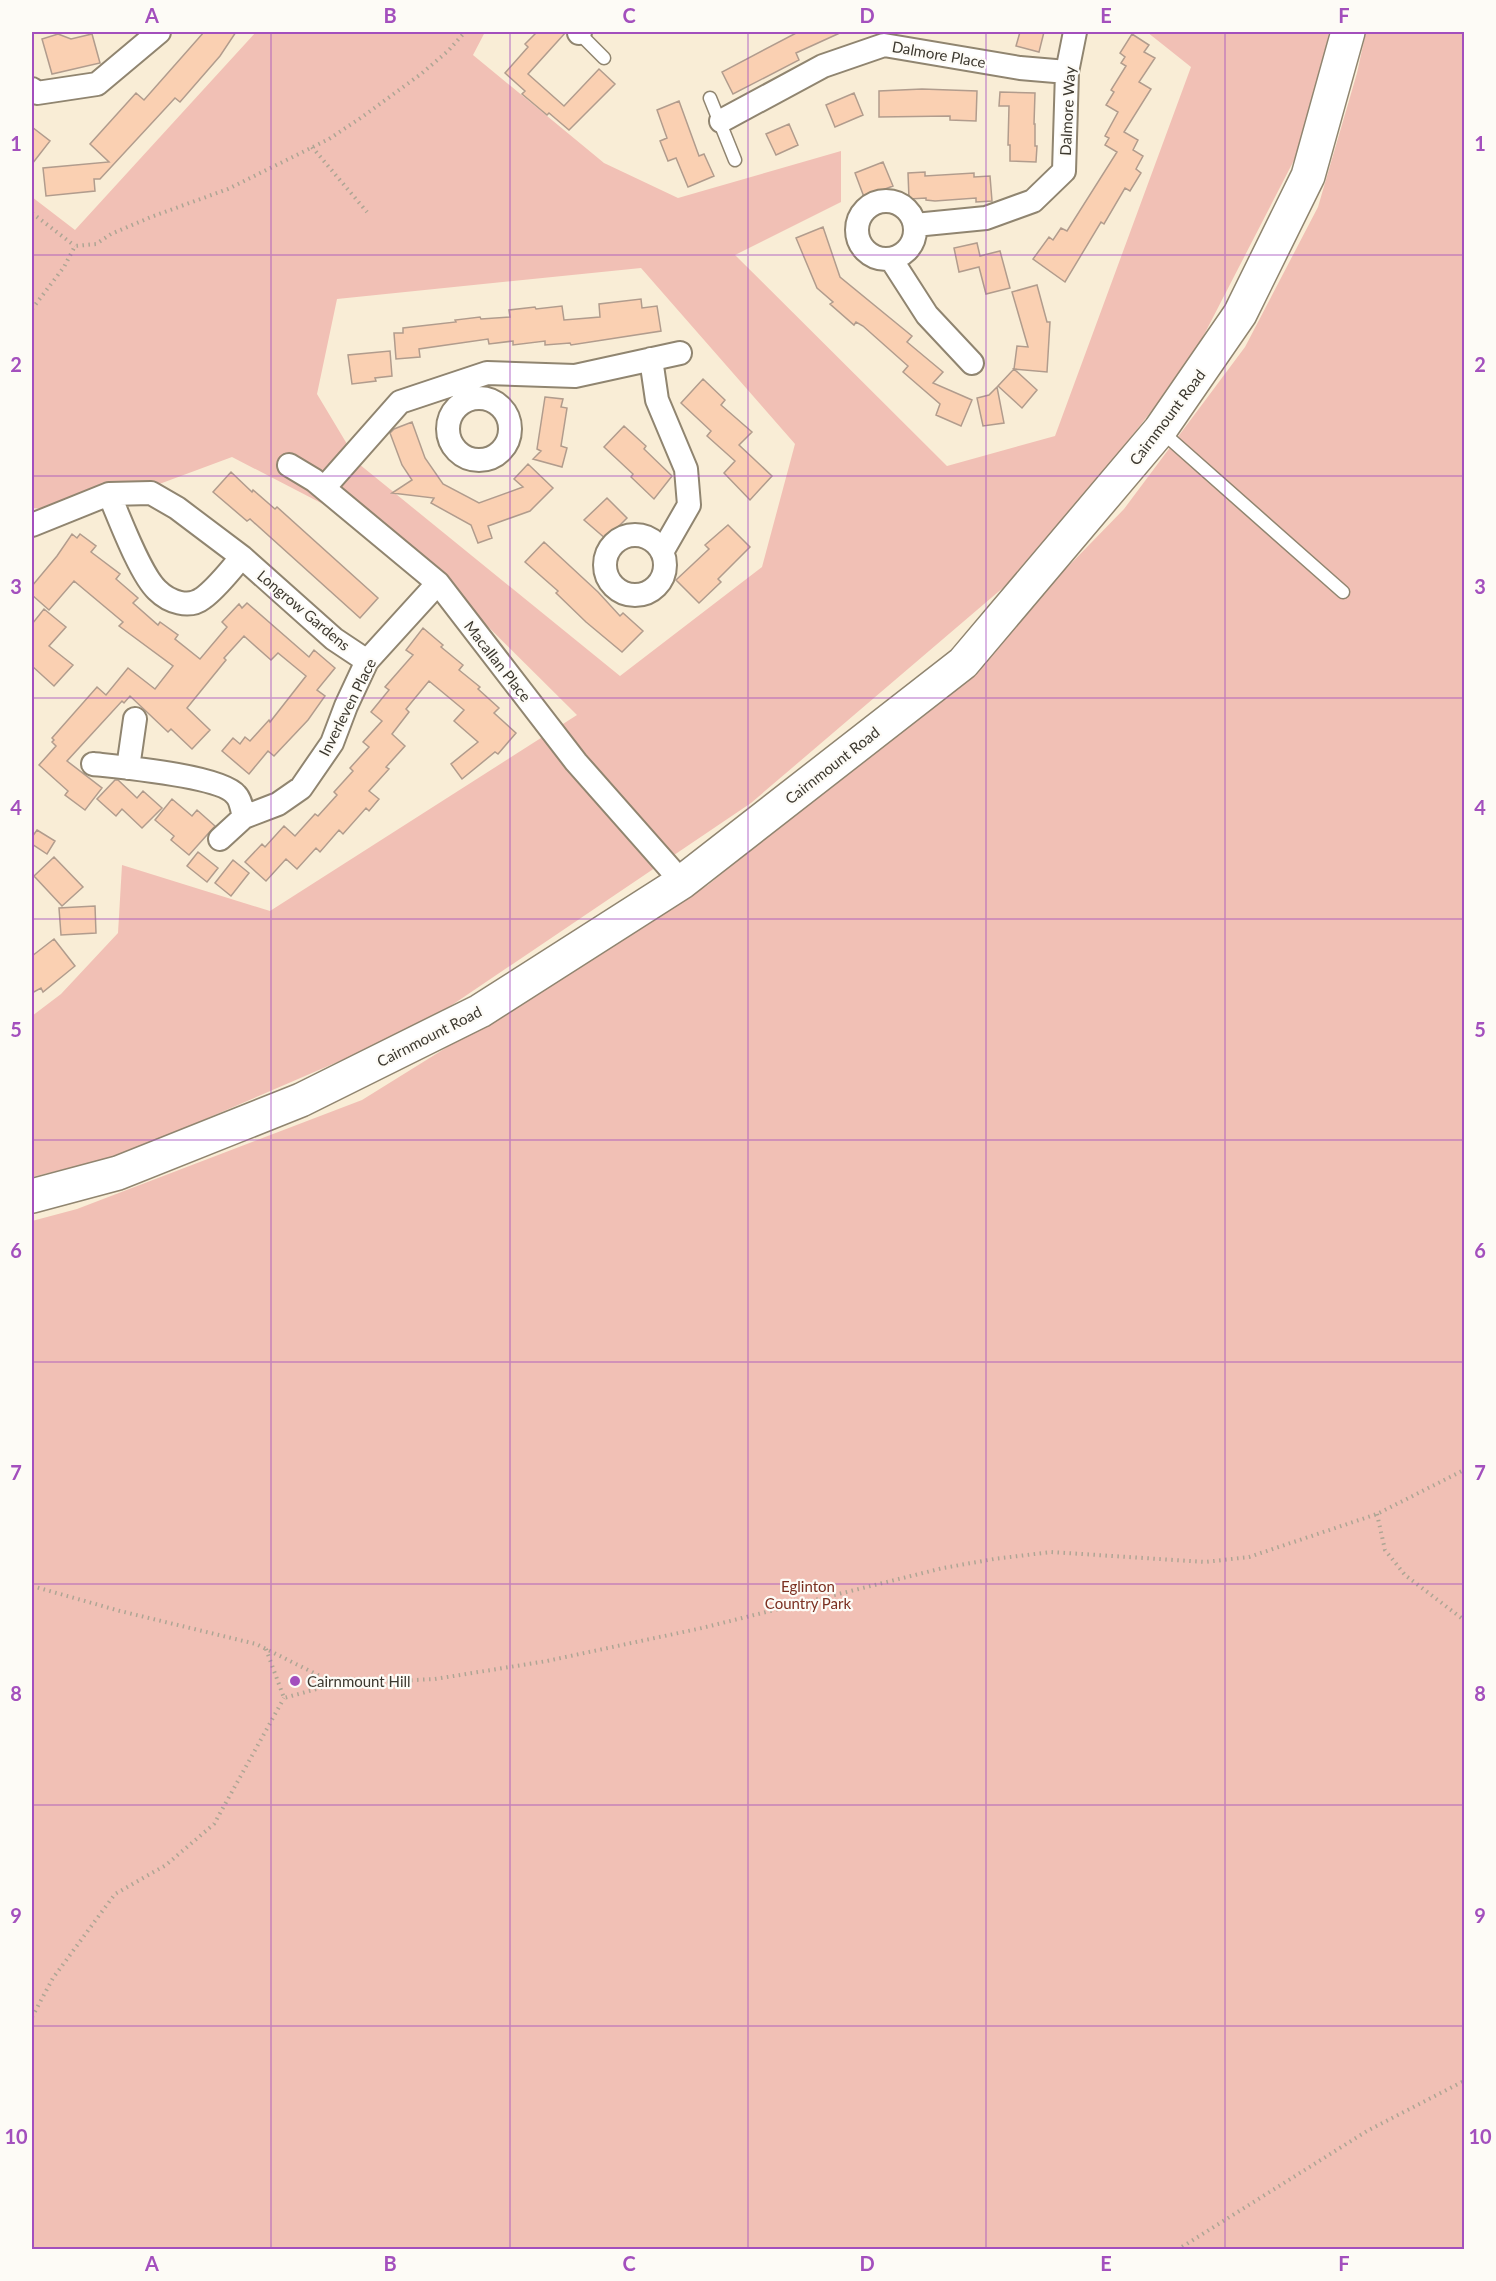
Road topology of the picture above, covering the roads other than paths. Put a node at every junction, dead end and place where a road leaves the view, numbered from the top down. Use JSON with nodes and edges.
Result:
{"nodes":[{"id":1,"x":159,"y":32,"type":"edge"},
{"id":2,"x":580,"y":32,"type":"edge"},
{"id":3,"x":1075,"y":32,"type":"edge"},
{"id":4,"x":1348,"y":32,"type":"edge"},
{"id":5,"x":604,"y":58,"type":"dead end"},
{"id":6,"x":1067,"y":72,"type":"junction"},
{"id":7,"x":32,"y":89,"type":"edge"},
{"id":8,"x":710,"y":98,"type":"dead end"},
{"id":9,"x":721,"y":121,"type":"junction"},
{"id":10,"x":735,"y":160,"type":"dead end"},
{"id":11,"x":915,"y":225,"type":"junction"},
{"id":12,"x":891,"y":259,"type":"junction"},
{"id":13,"x":680,"y":353,"type":"dead end"},
{"id":14,"x":651,"y":359,"type":"junction"},
{"id":15,"x":972,"y":363,"type":"dead end"},
{"id":16,"x":487,"y":373,"type":"junction"},
{"id":17,"x":485,"y":399,"type":"dead end"},
{"id":18,"x":1160,"y":430,"type":"junction"},
{"id":19,"x":290,"y":465,"type":"dead end"},
{"id":20,"x":324,"y":488,"type":"junction"},
{"id":21,"x":109,"y":494,"type":"junction"},
{"id":22,"x":32,"y":525,"type":"edge"},
{"id":23,"x":662,"y":552,"type":"dead end"},
{"id":24,"x":242,"y":557,"type":"junction"},
{"id":25,"x":438,"y":584,"type":"junction"},
{"id":26,"x":1343,"y":592,"type":"dead end"},
{"id":27,"x":367,"y":661,"type":"junction"},
{"id":28,"x":135,"y":719,"type":"dead end"},
{"id":29,"x":93,"y":764,"type":"dead end"},
{"id":30,"x":128,"y":768,"type":"junction"},
{"id":31,"x":244,"y":817,"type":"junction"},
{"id":32,"x":220,"y":839,"type":"dead end"},
{"id":33,"x":682,"y":882,"type":"junction"},
{"id":34,"x":32,"y":1196,"type":"edge"}],
"edges":[{"from":1,"to":7,"type":"street"},
{"from":2,"to":5,"type":"lane"},
{"from":3,"to":6,"type":"street","name":"Dalmore Way"},
{"from":4,"to":18,"type":"main road","name":"Cairnmount Road"},
{"from":6,"to":9,"type":"street","name":"Dalmore Place"},
{"from":6,"to":11,"type":"street","name":"Dalmore Way"},
{"from":8,"to":9,"type":"lane"},
{"from":9,"to":10,"type":"lane"},
{"from":11,"to":12,"type":"street"},
{"from":11,"to":12,"type":"street"},
{"from":12,"to":15,"type":"street"},
{"from":13,"to":14,"type":"street"},
{"from":14,"to":16,"type":"street"},
{"from":14,"to":23,"type":"street"},
{"from":16,"to":17,"type":"street"},
{"from":16,"to":20,"type":"street"},
{"from":18,"to":26,"type":"lane"},
{"from":18,"to":33,"type":"main road","name":"Cairnmount Road"},
{"from":19,"to":20,"type":"street","name":"Macallan Place"},
{"from":20,"to":25,"type":"street","name":"Macallan Place"},
{"from":21,"to":22,"type":"street","name":"Longrow Gardens"},
{"from":21,"to":24,"type":"street","name":"Longrow Gardens"},
{"from":21,"to":24,"type":"street"},
{"from":24,"to":27,"type":"street","name":"Longrow Gardens"},
{"from":25,"to":27,"type":"street","name":"Inverleven Place"},
{"from":25,"to":33,"type":"street","name":"Macallan Place"},
{"from":27,"to":31,"type":"street","name":"Inverleven Place"},
{"from":28,"to":30,"type":"street"},
{"from":29,"to":30,"type":"street"},
{"from":30,"to":31,"type":"street"},
{"from":31,"to":32,"type":"street","name":"Inverleven Place"},
{"from":33,"to":34,"type":"main road","name":"Cairnmount Road"}]}
